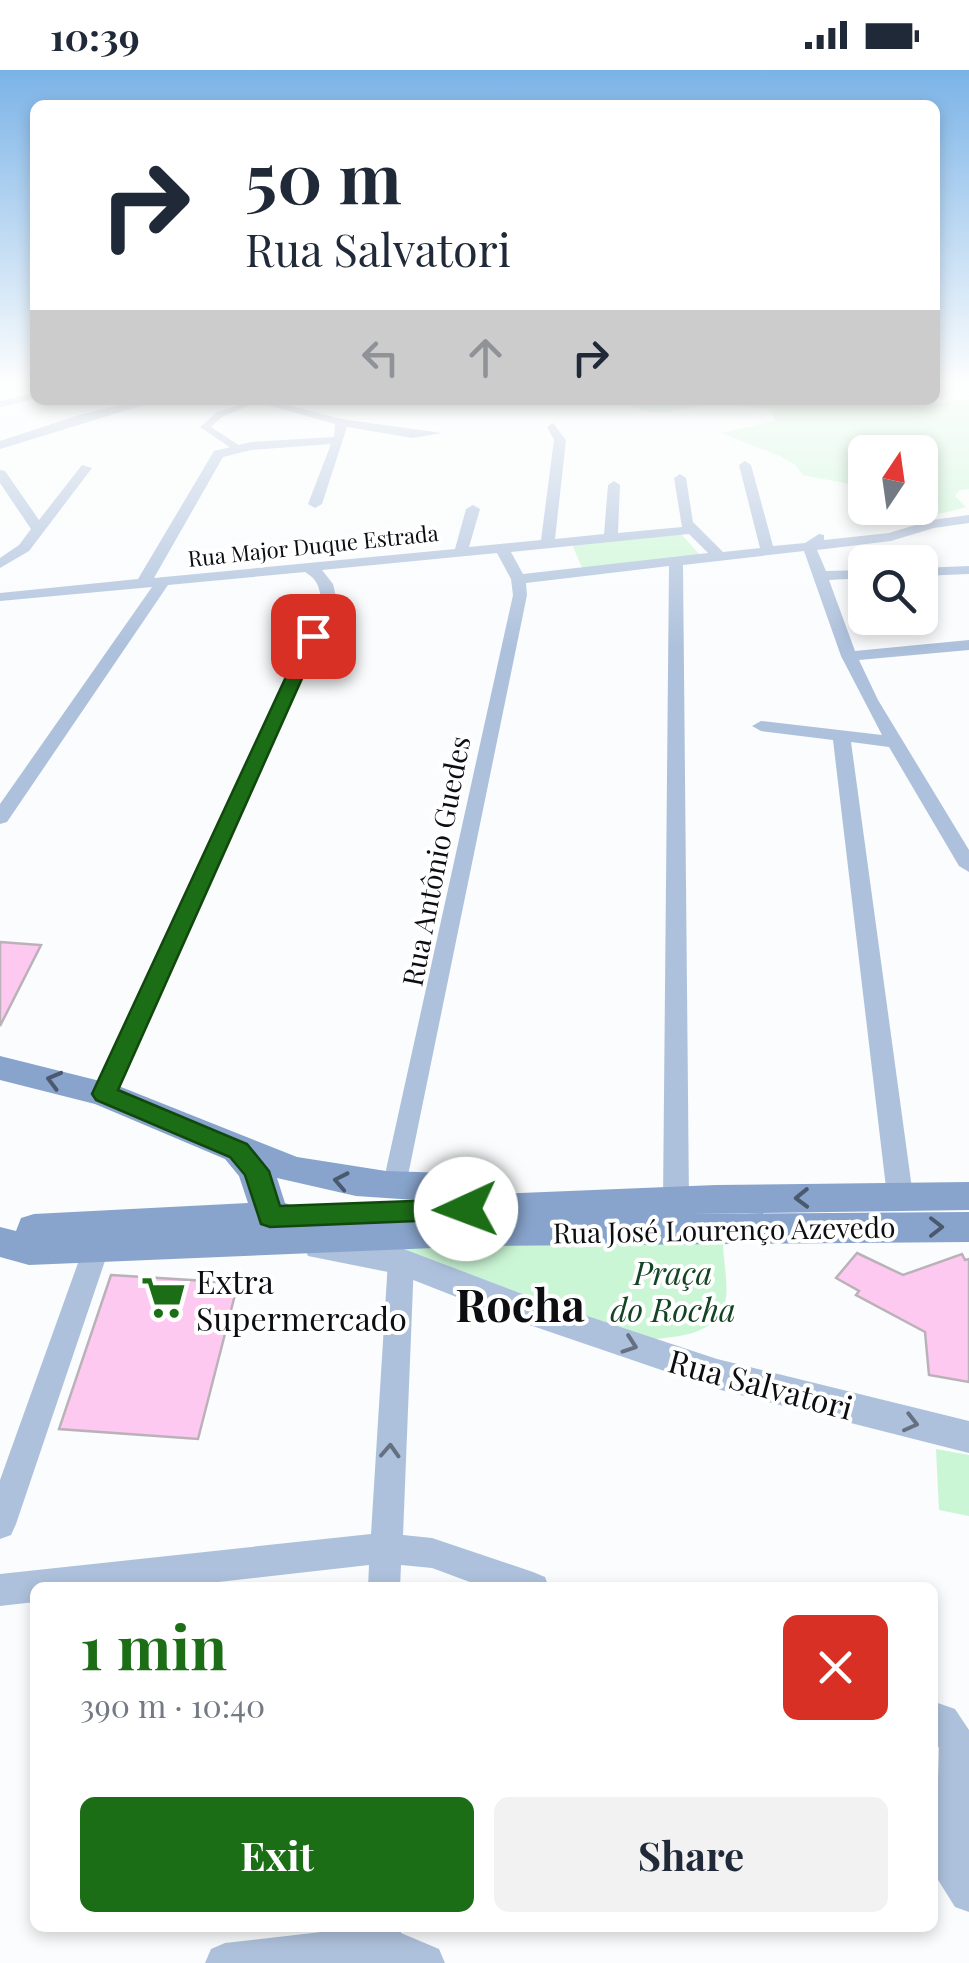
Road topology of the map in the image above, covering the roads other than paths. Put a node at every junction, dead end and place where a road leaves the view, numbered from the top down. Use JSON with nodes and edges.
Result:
{"nodes":[{"id":1,"x":84,"y":470,"type":"edge"},
{"id":2,"x":207,"y":470,"type":"edge"},
{"id":3,"x":328,"y":470,"type":"edge"},
{"id":4,"x":556,"y":470,"type":"edge"},
{"id":5,"x":746,"y":470,"type":"edge"},
{"id":6,"x":0,"y":474,"type":"edge"},
{"id":7,"x":680,"y":478,"type":"dead end"},
{"id":8,"x":614,"y":485,"type":"dead end"},
{"id":9,"x":315,"y":504,"type":"dead end"},
{"id":10,"x":473,"y":509,"type":"dead end"},
{"id":11,"x":969,"y":519,"type":"edge"},
{"id":12,"x":880,"y":525,"type":"edge"},
{"id":13,"x":38,"y":529,"type":"junction"},
{"id":14,"x":690,"y":530,"type":"junction"},
{"id":15,"x":612,"y":537,"type":"junction"},
{"id":16,"x":548,"y":542,"type":"junction"},
{"id":17,"x":809,"y":546,"type":"junction"},
{"id":18,"x":502,"y":548,"type":"junction"},
{"id":19,"x":462,"y":552,"type":"junction"},
{"id":20,"x":768,"y":552,"type":"junction"},
{"id":21,"x":720,"y":557,"type":"junction"},
{"id":22,"x":676,"y":561,"type":"junction"},
{"id":23,"x":0,"y":564,"type":"edge"},
{"id":24,"x":307,"y":567,"type":"junction"},
{"id":25,"x":969,"y":570,"type":"edge"},
{"id":26,"x":938,"y":571,"type":"edge"},
{"id":27,"x":848,"y":575,"type":"edge"},
{"id":28,"x":822,"y":576,"type":"junction"},
{"id":29,"x":518,"y":579,"type":"junction"},
{"id":30,"x":163,"y":582,"type":"junction"},
{"id":31,"x":142,"y":584,"type":"junction"},
{"id":32,"x":0,"y":596,"type":"edge"},
{"id":33,"x":969,"y":645,"type":"edge"},
{"id":34,"x":849,"y":656,"type":"junction"},
{"id":35,"x":762,"y":726,"type":"dead end"},
{"id":36,"x":841,"y":736,"type":"junction"},
{"id":37,"x":894,"y":742,"type":"junction"},
{"id":38,"x":0,"y":818,"type":"edge"},
{"id":39,"x":969,"y":866,"type":"edge"},
{"id":40,"x":0,"y":1068,"type":"edge"},
{"id":41,"x":104,"y":1094,"type":"junction"},
{"id":42,"x":238,"y":1150,"type":"junction"},
{"id":43,"x":395,"y":1188,"type":"junction"},
{"id":44,"x":900,"y":1196,"type":"junction"},
{"id":45,"x":969,"y":1196,"type":"edge"},
{"id":46,"x":662,"y":1202,"type":"junction"},
{"id":47,"x":969,"y":1227,"type":"edge"},
{"id":48,"x":270,"y":1228,"type":"junction"},
{"id":49,"x":0,"y":1234,"type":"edge"},
{"id":50,"x":0,"y":1242,"type":"edge"},
{"id":51,"x":96,"y":1249,"type":"junction"},
{"id":52,"x":401,"y":1261,"type":"junction"},
{"id":53,"x":969,"y":1436,"type":"edge"},
{"id":54,"x":0,"y":1524,"type":"edge"},
{"id":55,"x":384,"y":1548,"type":"junction"},
{"id":56,"x":73,"y":1582,"type":"edge"},
{"id":57,"x":384,"y":1582,"type":"edge"},
{"id":58,"x":516,"y":1582,"type":"edge"},
{"id":59,"x":30,"y":1587,"type":"edge"},
{"id":60,"x":0,"y":1590,"type":"edge"},
{"id":61,"x":938,"y":1720,"type":"edge"},
{"id":62,"x":969,"y":1892,"type":"edge"},
{"id":63,"x":382,"y":1945,"type":"edge"},
{"id":64,"x":225,"y":1963,"type":"edge"},
{"id":65,"x":425,"y":1963,"type":"edge"}],
"edges":[{"from":1,"to":13,"type":"street"},
{"from":2,"to":31,"type":"street"},
{"from":3,"to":9,"type":"street"},
{"from":4,"to":16,"type":"street"},
{"from":5,"to":20,"type":"street"},
{"from":6,"to":13,"type":"street"},
{"from":7,"to":14,"type":"street"},
{"from":8,"to":15,"type":"street"},
{"from":10,"to":19,"type":"street"},
{"from":11,"to":17,"type":"street"},
{"from":12,"to":17,"type":"street"},
{"from":13,"to":23,"type":"street"},
{"from":14,"to":15,"type":"street","name":"Rua Major Duque Estrada"},
{"from":14,"to":21,"type":"street"},
{"from":15,"to":16,"type":"street","name":"Rua Major Duque Estrada"},
{"from":16,"to":18,"type":"street","name":"Rua Major Duque Estrada"},
{"from":17,"to":20,"type":"street"},
{"from":17,"to":28,"type":"street"},
{"from":18,"to":19,"type":"street","name":"Rua Major Duque Estrada"},
{"from":18,"to":29,"type":"street"},
{"from":19,"to":24,"type":"street","name":"Rua Major Duque Estrada"},
{"from":20,"to":21,"type":"street"},
{"from":21,"to":22,"type":"street"},
{"from":22,"to":29,"type":"street"},
{"from":22,"to":46,"type":"street"},
{"from":24,"to":30,"type":"street","name":"Rua Major Duque Estrada"},
{"from":24,"to":41,"type":"street"},
{"from":25,"to":26,"type":"street"},
{"from":27,"to":28,"type":"street"},
{"from":28,"to":34,"type":"street"},
{"from":29,"to":43,"type":"street","name":"Rua Antônio Guedes"},
{"from":30,"to":31,"type":"street","name":"Rua Major Duque Estrada"},
{"from":30,"to":38,"type":"street"},
{"from":31,"to":32,"type":"street","name":"Rua Major Duque Estrada"},
{"from":33,"to":34,"type":"street"},
{"from":34,"to":37,"type":"street"},
{"from":35,"to":36,"type":"street"},
{"from":36,"to":37,"type":"street"},
{"from":36,"to":44,"type":"street"},
{"from":37,"to":39,"type":"street"},
{"from":41,"to":40,"type":"main road","one_way":true},
{"from":41,"to":42,"type":"main road"},
{"from":43,"to":42,"type":"main road","one_way":true},
{"from":42,"to":48,"type":"main road"},
{"from":43,"to":46,"type":"main road"},
{"from":44,"to":45,"type":"main road","name":"Rua José Lourenço Azevedo"},
{"from":44,"to":46,"type":"main road","name":"Rua José Lourenço Azevedo","one_way":true},
{"from":46,"to":48,"type":"main road","name":"Rua José Lourenço Azevedo"},
{"from":48,"to":47,"type":"main road","name":"Rua José Lourenço Azevedo","one_way":true},
{"from":48,"to":49,"type":"main road","name":"Rua José Lourenço Azevedo"},
{"from":48,"to":51,"type":"main road","name":"Rua José Lourenço Azevedo"},
{"from":48,"to":52,"type":"street","name":"Rua Salvatori"},
{"from":50,"to":51,"type":"main road","name":"Rua José Lourenço Azevedo"},
{"from":51,"to":54,"type":"street"},
{"from":52,"to":53,"type":"street","name":"Rua Salvatori","one_way":true},
{"from":55,"to":52,"type":"street","one_way":true},
{"from":55,"to":56,"type":"street"},
{"from":55,"to":57,"type":"street"},
{"from":55,"to":58,"type":"street"},
{"from":59,"to":60,"type":"street"},
{"from":61,"to":62,"type":"street"},
{"from":63,"to":64,"type":"street"},
{"from":63,"to":65,"type":"street"}]}
